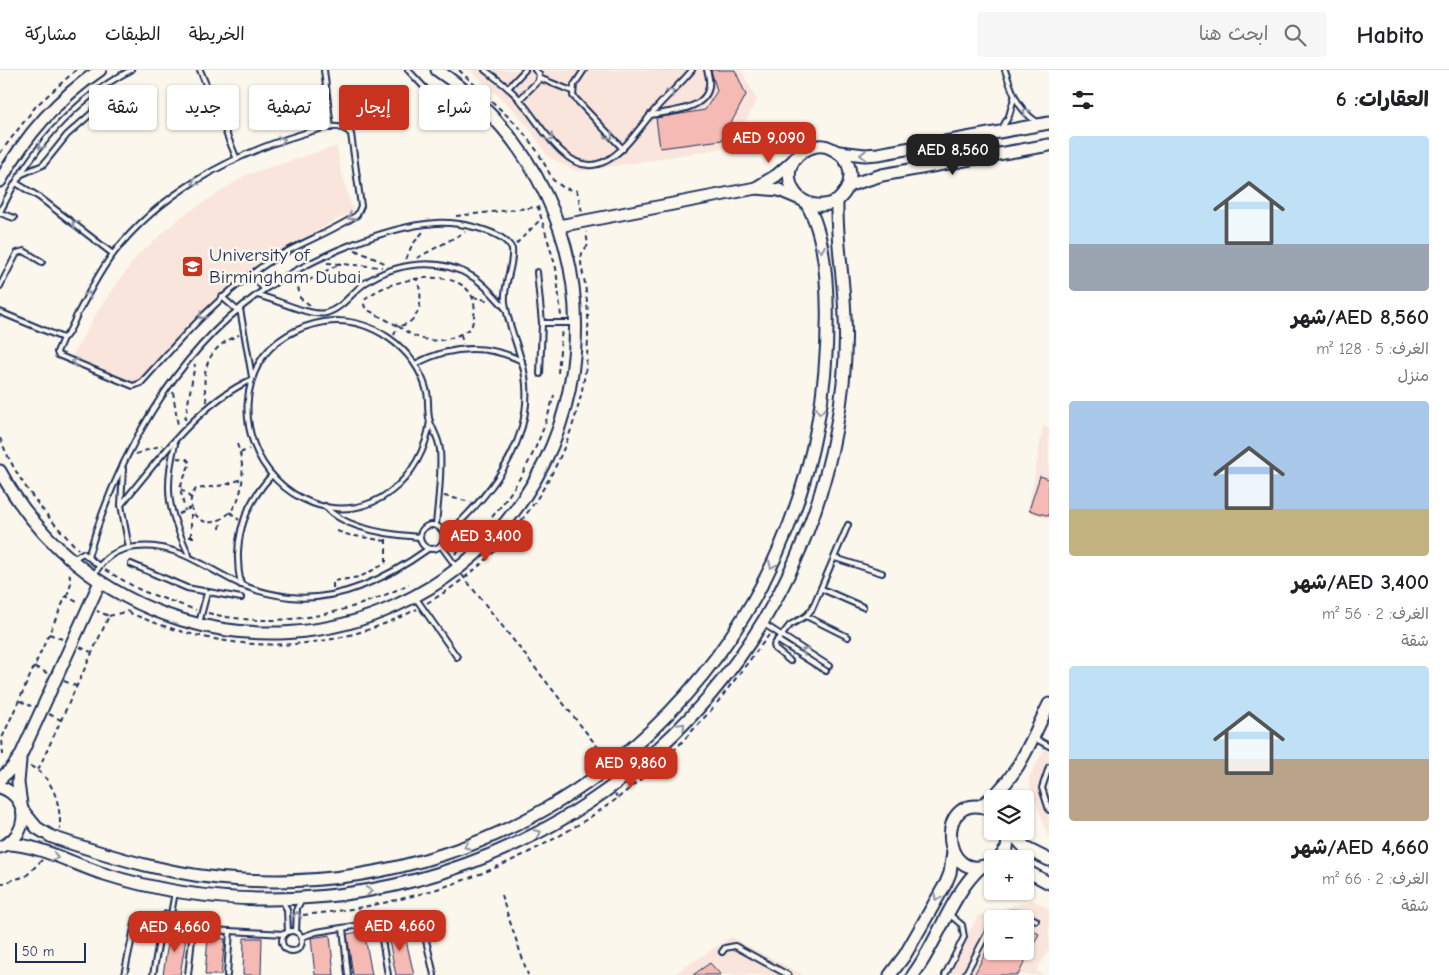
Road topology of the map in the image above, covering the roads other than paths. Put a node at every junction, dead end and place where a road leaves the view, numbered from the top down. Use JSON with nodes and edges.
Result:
{"nodes":[{"id":1,"x":100,"y":70,"type":"edge"},
{"id":2,"x":131,"y":70,"type":"edge"},
{"id":3,"x":200,"y":70,"type":"edge"},
{"id":4,"x":324,"y":70,"type":"edge"},
{"id":5,"x":408,"y":70,"type":"edge"},
{"id":6,"x":437,"y":70,"type":"edge"},
{"id":7,"x":485,"y":70,"type":"edge"},
{"id":8,"x":525,"y":70,"type":"edge"},
{"id":9,"x":535,"y":70,"type":"edge"},
{"id":10,"x":584,"y":70,"type":"edge"},
{"id":11,"x":692,"y":70,"type":"edge"},
{"id":12,"x":707,"y":70,"type":"edge"},
{"id":13,"x":1005,"y":70,"type":"edge"},
{"id":14,"x":539,"y":78,"type":"junction"},
{"id":15,"x":108,"y":85,"type":"edge"},
{"id":16,"x":422,"y":85,"type":"edge"},
{"id":17,"x":457,"y":85,"type":"edge"},
{"id":18,"x":508,"y":88,"type":"junction"},
{"id":19,"x":572,"y":91,"type":"junction"},
{"id":20,"x":89,"y":98,"type":"edge"},
{"id":21,"x":1014,"y":98,"type":"junction"},
{"id":22,"x":519,"y":100,"type":"junction"},
{"id":23,"x":490,"y":115,"type":"edge"},
{"id":24,"x":650,"y":115,"type":"junction"},
{"id":25,"x":89,"y":116,"type":"edge"},
{"id":26,"x":1045,"y":123,"type":"edge"},
{"id":27,"x":331,"y":128,"type":"junction"},
{"id":28,"x":998,"y":132,"type":"junction"},
{"id":29,"x":1049,"y":145,"type":"edge"},
{"id":30,"x":623,"y":150,"type":"junction"},
{"id":31,"x":839,"y":152,"type":"junction"},
{"id":32,"x":236,"y":158,"type":"junction"},
{"id":33,"x":795,"y":159,"type":"junction"},
{"id":34,"x":21,"y":174,"type":"junction"},
{"id":35,"x":0,"y":182,"type":"edge"},
{"id":36,"x":16,"y":183,"type":"junction"},
{"id":37,"x":850,"y":185,"type":"junction"},
{"id":38,"x":756,"y":188,"type":"junction"},
{"id":39,"x":803,"y":201,"type":"junction"},
{"id":40,"x":837,"y":202,"type":"junction"},
{"id":41,"x":0,"y":213,"type":"edge"},
{"id":42,"x":14,"y":218,"type":"dead end"},
{"id":43,"x":559,"y":226,"type":"junction"},
{"id":44,"x":113,"y":254,"type":"junction"},
{"id":45,"x":42,"y":262,"type":"dead end"},
{"id":46,"x":537,"y":272,"type":"dead end"},
{"id":47,"x":251,"y":274,"type":"junction"},
{"id":48,"x":0,"y":286,"type":"edge"},
{"id":49,"x":264,"y":290,"type":"junction"},
{"id":50,"x":257,"y":294,"type":"junction"},
{"id":51,"x":222,"y":297,"type":"junction"},
{"id":52,"x":506,"y":309,"type":"junction"},
{"id":53,"x":239,"y":310,"type":"junction"},
{"id":54,"x":0,"y":312,"type":"edge"},
{"id":55,"x":577,"y":322,"type":"junction"},
{"id":56,"x":542,"y":323,"type":"junction"},
{"id":57,"x":63,"y":338,"type":"junction"},
{"id":58,"x":522,"y":361,"type":"junction"},
{"id":59,"x":415,"y":364,"type":"junction"},
{"id":60,"x":540,"y":374,"type":"dead end"},
{"id":61,"x":252,"y":378,"type":"junction"},
{"id":62,"x":430,"y":421,"type":"junction"},
{"id":63,"x":176,"y":442,"type":"junction"},
{"id":64,"x":124,"y":463,"type":"junction"},
{"id":65,"x":0,"y":471,"type":"edge"},
{"id":66,"x":272,"y":475,"type":"junction"},
{"id":67,"x":121,"y":505,"type":"junction"},
{"id":68,"x":325,"y":506,"type":"junction"},
{"id":69,"x":436,"y":525,"type":"junction"},
{"id":70,"x":848,"y":525,"type":"dead end"},
{"id":71,"x":419,"y":537,"type":"junction"},
{"id":72,"x":444,"y":537,"type":"junction"},
{"id":73,"x":441,"y":546,"type":"junction"},
{"id":74,"x":129,"y":548,"type":"junction"},
{"id":75,"x":428,"y":549,"type":"junction"},
{"id":76,"x":88,"y":556,"type":"junction"},
{"id":77,"x":189,"y":556,"type":"junction"},
{"id":78,"x":835,"y":558,"type":"junction"},
{"id":79,"x":71,"y":561,"type":"junction"},
{"id":80,"x":131,"y":564,"type":"dead end"},
{"id":81,"x":99,"y":566,"type":"junction"},
{"id":82,"x":882,"y":573,"type":"dead end"},
{"id":83,"x":461,"y":574,"type":"junction"},
{"id":84,"x":96,"y":580,"type":"junction"},
{"id":85,"x":241,"y":584,"type":"junction"},
{"id":86,"x":822,"y":589,"type":"junction"},
{"id":87,"x":207,"y":592,"type":"junction"},
{"id":88,"x":241,"y":598,"type":"dead end"},
{"id":89,"x":418,"y":602,"type":"junction"},
{"id":90,"x":863,"y":607,"type":"dead end"},
{"id":91,"x":806,"y":616,"type":"junction"},
{"id":92,"x":762,"y":623,"type":"junction"},
{"id":93,"x":199,"y":625,"type":"junction"},
{"id":94,"x":780,"y":635,"type":"junction"},
{"id":95,"x":848,"y":637,"type":"dead end"},
{"id":96,"x":778,"y":640,"type":"junction"},
{"id":97,"x":457,"y":657,"type":"dead end"},
{"id":98,"x":790,"y":661,"type":"dead end"},
{"id":99,"x":829,"y":666,"type":"dead end"},
{"id":100,"x":826,"y":671,"type":"dead end"},
{"id":101,"x":1049,"y":704,"type":"edge"},
{"id":102,"x":1032,"y":737,"type":"junction"},
{"id":103,"x":1049,"y":746,"type":"edge"},
{"id":104,"x":20,"y":757,"type":"junction"},
{"id":105,"x":1049,"y":768,"type":"edge"},
{"id":106,"x":0,"y":779,"type":"edge"},
{"id":107,"x":1010,"y":779,"type":"junction"},
{"id":108,"x":0,"y":787,"type":"edge"},
{"id":109,"x":1009,"y":790,"type":"edge"},
{"id":110,"x":980,"y":806,"type":"junction"},
{"id":111,"x":984,"y":807,"type":"edge"},
{"id":112,"x":22,"y":808,"type":"junction"},
{"id":113,"x":1049,"y":810,"type":"edge"},
{"id":114,"x":1017,"y":840,"type":"edge"},
{"id":115,"x":4,"y":845,"type":"edge"},
{"id":116,"x":953,"y":852,"type":"junction"},
{"id":117,"x":1049,"y":860,"type":"edge"},
{"id":118,"x":984,"y":865,"type":"edge"},
{"id":119,"x":984,"y":868,"type":"edge"},
{"id":120,"x":1034,"y":875,"type":"edge"},
{"id":121,"x":1049,"y":883,"type":"edge"},
{"id":122,"x":175,"y":891,"type":"junction"},
{"id":123,"x":302,"y":898,"type":"junction"},
{"id":124,"x":282,"y":899,"type":"junction"},
{"id":125,"x":171,"y":914,"type":"junction"},
{"id":126,"x":950,"y":914,"type":"junction"},
{"id":127,"x":136,"y":919,"type":"dead end"},
{"id":128,"x":194,"y":921,"type":"junction"},
{"id":129,"x":379,"y":922,"type":"junction"},
{"id":130,"x":343,"y":928,"type":"junction"},
{"id":131,"x":230,"y":931,"type":"junction"},
{"id":132,"x":296,"y":932,"type":"junction"},
{"id":133,"x":286,"y":933,"type":"junction"},
{"id":134,"x":302,"y":937,"type":"junction"},
{"id":135,"x":984,"y":939,"type":"edge"},
{"id":136,"x":722,"y":952,"type":"dead end"},
{"id":137,"x":124,"y":975,"type":"edge"},
{"id":138,"x":153,"y":975,"type":"edge"},
{"id":139,"x":188,"y":975,"type":"edge"},
{"id":140,"x":227,"y":975,"type":"edge"},
{"id":141,"x":348,"y":975,"type":"edge"},
{"id":142,"x":388,"y":975,"type":"edge"},
{"id":143,"x":434,"y":975,"type":"edge"},
{"id":144,"x":788,"y":975,"type":"edge"},
{"id":145,"x":890,"y":975,"type":"edge"},
{"id":146,"x":913,"y":975,"type":"edge"},
{"id":147,"x":945,"y":975,"type":"edge"},
{"id":148,"x":965,"y":975,"type":"edge"}],
"edges":[{"from":1,"to":35,"type":"street"},
{"from":2,"to":15,"type":"lane"},
{"from":3,"to":32,"type":"lane"},
{"from":4,"to":27,"type":"lane"},
{"from":5,"to":16,"type":"lane"},
{"from":6,"to":17,"type":"street"},
{"from":7,"to":18,"type":"lane"},
{"from":8,"to":18,"type":"lane"},
{"from":9,"to":14,"type":"lane"},
{"from":10,"to":19,"type":"lane"},
{"from":24,"to":11,"type":"lane","one_way":true},
{"from":12,"to":24,"type":"lane"},
{"from":13,"to":21,"type":"lane"},
{"from":14,"to":19,"type":"lane"},
{"from":14,"to":22,"type":"lane"},
{"from":18,"to":22,"type":"lane"},
{"from":19,"to":30,"type":"lane","one_way":true},
{"from":20,"to":34,"type":"lane","one_way":true},
{"from":26,"to":21,"type":"lane","one_way":true},
{"from":21,"to":28,"type":"lane"},
{"from":22,"to":30,"type":"lane","one_way":true},
{"from":23,"to":43,"type":"street"},
{"from":24,"to":30,"type":"lane"},
{"from":25,"to":34,"type":"lane"},
{"from":26,"to":28,"type":"street"},
{"from":32,"to":27,"type":"lane","one_way":true},
{"from":27,"to":47,"type":"lane","one_way":true},
{"from":28,"to":31,"type":"street","one_way":true},
{"from":29,"to":37,"type":"street"},
{"from":31,"to":33,"type":"street"},
{"from":31,"to":37,"type":"street"},
{"from":32,"to":44,"type":"lane","one_way":true},
{"from":33,"to":38,"type":"street"},
{"from":33,"to":39,"type":"street"},
{"from":34,"to":36,"type":"lane"},
{"from":36,"to":41,"type":"lane"},
{"from":44,"to":36,"type":"lane","one_way":true},
{"from":37,"to":40,"type":"street"},
{"from":38,"to":39,"type":"street"},
{"from":38,"to":43,"type":"street"},
{"from":39,"to":40,"type":"street"},
{"from":39,"to":112,"type":"street","one_way":true},
{"from":40,"to":92,"type":"street"},
{"from":41,"to":42,"type":"lane"},
{"from":43,"to":55,"type":"street"},
{"from":57,"to":44,"type":"lane","one_way":true},
{"from":45,"to":48,"type":"lane"},
{"from":46,"to":56,"type":"lane"},
{"from":47,"to":49,"type":"lane"},
{"from":47,"to":51,"type":"lane"},
{"from":49,"to":50,"type":"lane"},
{"from":49,"to":52,"type":"lane"},
{"from":50,"to":52,"type":"lane"},
{"from":50,"to":53,"type":"lane"},
{"from":51,"to":53,"type":"lane"},
{"from":51,"to":57,"type":"lane","one_way":true},
{"from":52,"to":58,"type":"lane"},
{"from":53,"to":61,"type":"lane"},
{"from":53,"to":64,"type":"lane"},
{"from":54,"to":57,"type":"lane"},
{"from":55,"to":56,"type":"lane"},
{"from":55,"to":83,"type":"street"},
{"from":56,"to":60,"type":"lane"},
{"from":58,"to":59,"type":"lane"},
{"from":58,"to":72,"type":"lane"},
{"from":59,"to":61,"type":"lane"},
{"from":59,"to":62,"type":"lane"},
{"from":61,"to":63,"type":"lane"},
{"from":61,"to":66,"type":"lane"},
{"from":62,"to":68,"type":"lane"},
{"from":62,"to":69,"type":"lane"},
{"from":63,"to":67,"type":"lane"},
{"from":63,"to":77,"type":"lane"},
{"from":64,"to":67,"type":"lane"},
{"from":64,"to":76,"type":"lane"},
{"from":65,"to":79,"type":"street"},
{"from":66,"to":68,"type":"lane"},
{"from":66,"to":85,"type":"lane"},
{"from":67,"to":74,"type":"lane"},
{"from":68,"to":71,"type":"lane"},
{"from":69,"to":71,"type":"lane"},
{"from":69,"to":72,"type":"lane"},
{"from":70,"to":78,"type":"lane"},
{"from":71,"to":75,"type":"lane"},
{"from":72,"to":73,"type":"lane"},
{"from":73,"to":75,"type":"lane"},
{"from":73,"to":83,"type":"lane"},
{"from":74,"to":77,"type":"lane"},
{"from":74,"to":81,"type":"lane"},
{"from":75,"to":85,"type":"lane"},
{"from":76,"to":79,"type":"lane"},
{"from":76,"to":81,"type":"lane"},
{"from":77,"to":85,"type":"lane"},
{"from":78,"to":82,"type":"lane"},
{"from":78,"to":86,"type":"lane"},
{"from":79,"to":84,"type":"street"},
{"from":80,"to":87,"type":"lane"},
{"from":81,"to":84,"type":"lane"},
{"from":83,"to":89,"type":"street"},
{"from":84,"to":93,"type":"street"},
{"from":84,"to":104,"type":"street"},
{"from":86,"to":90,"type":"lane"},
{"from":86,"to":91,"type":"lane"},
{"from":87,"to":88,"type":"lane"},
{"from":87,"to":93,"type":"lane"},
{"from":89,"to":93,"type":"street"},
{"from":89,"to":97,"type":"lane"},
{"from":91,"to":94,"type":"lane"},
{"from":91,"to":95,"type":"lane"},
{"from":92,"to":94,"type":"lane"},
{"from":123,"to":92,"type":"street","one_way":true},
{"from":94,"to":96,"type":"lane"},
{"from":99,"to":94,"type":"lane","one_way":true},
{"from":96,"to":98,"type":"lane"},
{"from":96,"to":100,"type":"lane"},
{"from":101,"to":102,"type":"street"},
{"from":102,"to":103,"type":"lane"},
{"from":102,"to":107,"type":"street"},
{"from":104,"to":106,"type":"street"},
{"from":104,"to":112,"type":"street"},
{"from":105,"to":113,"type":"lane"},
{"from":107,"to":109,"type":"street"},
{"from":107,"to":110,"type":"street"},
{"from":108,"to":112,"type":"street"},
{"from":110,"to":111,"type":"street"},
{"from":110,"to":116,"type":"street"},
{"from":112,"to":115,"type":"street"},
{"from":114,"to":117,"type":"street"},
{"from":115,"to":122,"type":"street","one_way":true},
{"from":116,"to":118,"type":"street"},
{"from":116,"to":145,"type":"street","one_way":true},
{"from":119,"to":126,"type":"street"},
{"from":120,"to":121,"type":"street"},
{"from":122,"to":124,"type":"street"},
{"from":122,"to":125,"type":"lane"},
{"from":123,"to":124,"type":"street"},
{"from":132,"to":123,"type":"lane","one_way":true},
{"from":124,"to":133,"type":"lane"},
{"from":125,"to":128,"type":"lane"},
{"from":125,"to":138,"type":"lane"},
{"from":126,"to":146,"type":"street"},
{"from":126,"to":147,"type":"lane"},
{"from":127,"to":137,"type":"lane"},
{"from":128,"to":131,"type":"lane"},
{"from":128,"to":139,"type":"lane"},
{"from":129,"to":130,"type":"lane"},
{"from":129,"to":142,"type":"lane"},
{"from":129,"to":143,"type":"lane"},
{"from":130,"to":134,"type":"lane"},
{"from":130,"to":141,"type":"lane"},
{"from":131,"to":133,"type":"lane"},
{"from":131,"to":140,"type":"lane"},
{"from":132,"to":133,"type":"lane"},
{"from":132,"to":134,"type":"lane"},
{"from":133,"to":134,"type":"lane"},
{"from":135,"to":148,"type":"lane"},
{"from":136,"to":144,"type":"lane"}]}
